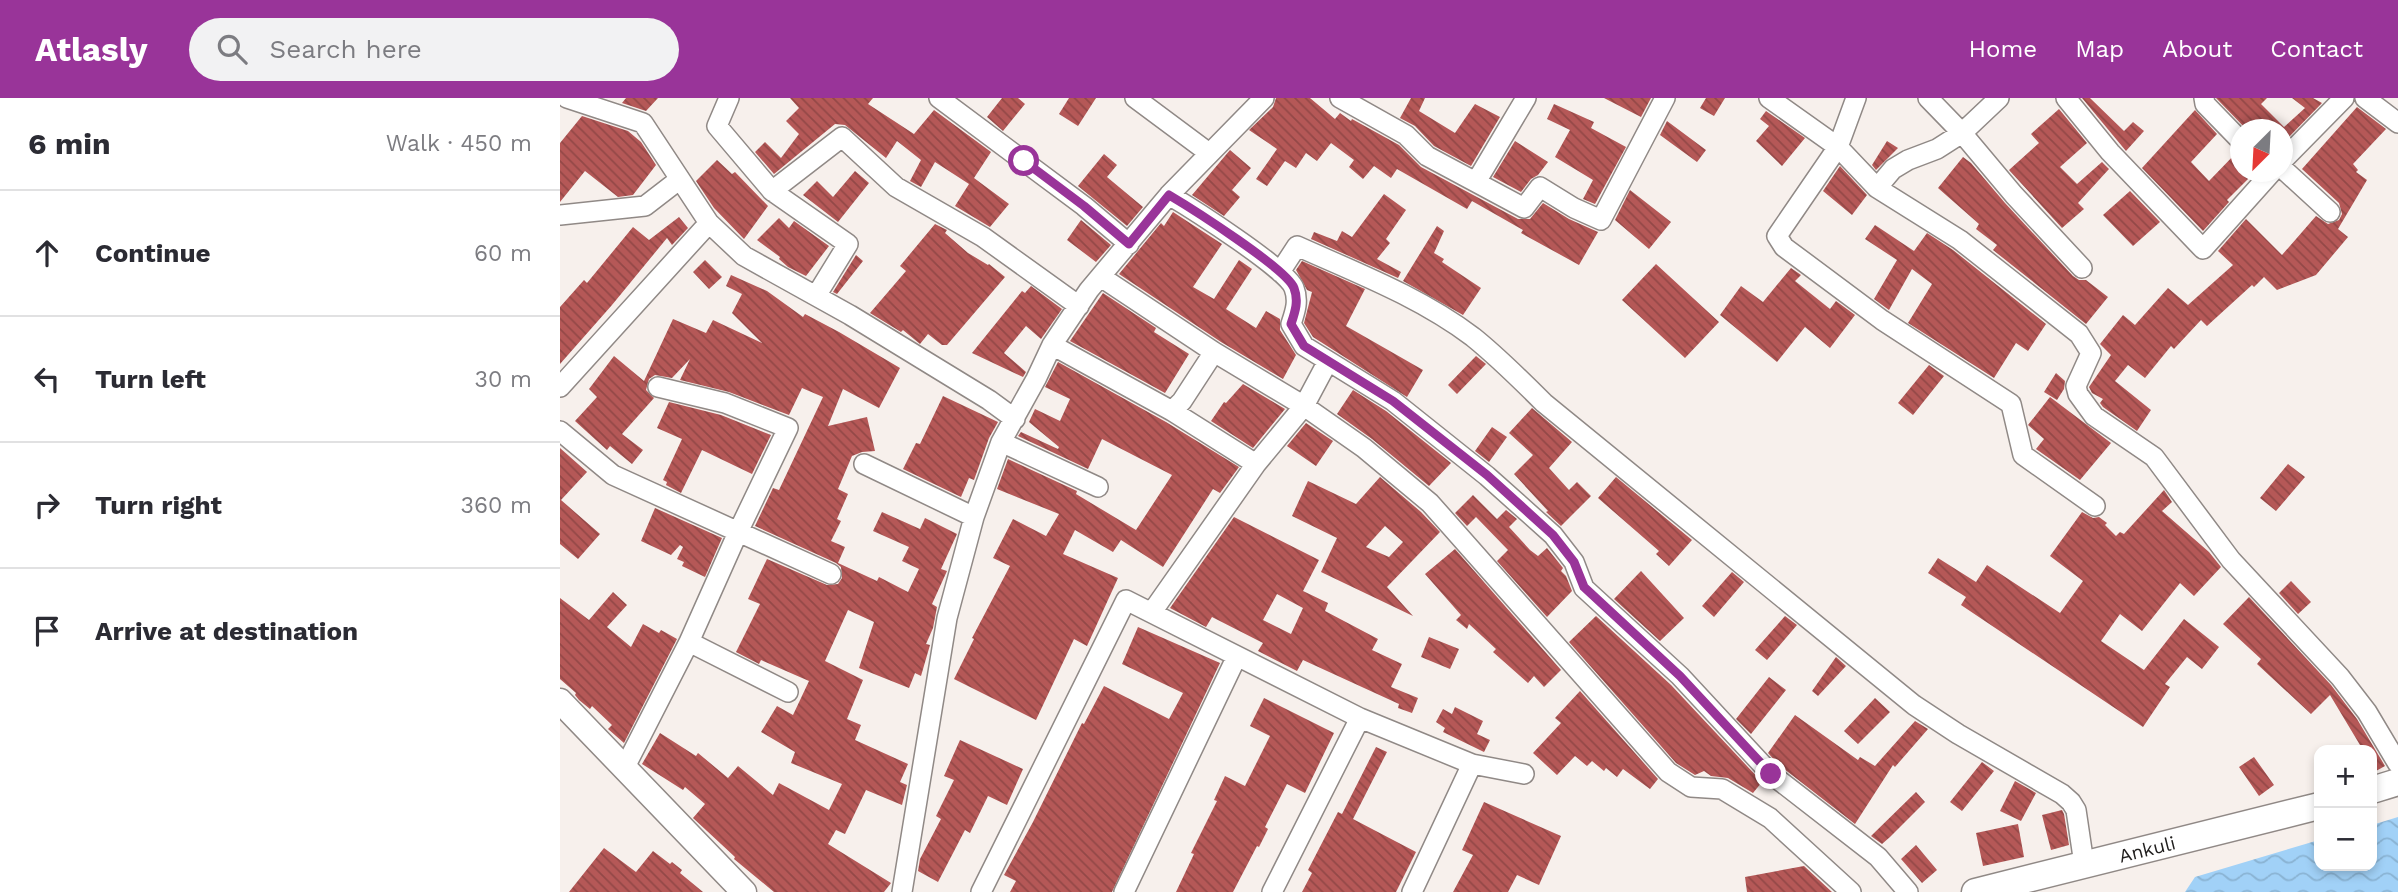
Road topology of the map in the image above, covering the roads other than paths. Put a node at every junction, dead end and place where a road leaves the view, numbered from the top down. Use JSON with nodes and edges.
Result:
{"nodes":[{"id":1,"x":567,"y":98,"type":"edge"},
{"id":2,"x":729,"y":98,"type":"edge"},
{"id":3,"x":939,"y":98,"type":"edge"},
{"id":4,"x":1135,"y":98,"type":"edge"},
{"id":5,"x":1264,"y":98,"type":"edge"},
{"id":6,"x":1340,"y":98,"type":"edge"},
{"id":7,"x":1526,"y":98,"type":"edge"},
{"id":8,"x":1665,"y":98,"type":"edge"},
{"id":9,"x":1769,"y":98,"type":"edge"},
{"id":10,"x":1856,"y":98,"type":"edge"},
{"id":11,"x":1928,"y":98,"type":"edge"},
{"id":12,"x":1999,"y":98,"type":"edge"},
{"id":13,"x":2066,"y":98,"type":"edge"},
{"id":14,"x":2204,"y":98,"type":"edge"},
{"id":15,"x":2344,"y":98,"type":"edge"},
{"id":16,"x":2365,"y":98,"type":"edge"},
{"id":17,"x":2398,"y":123,"type":"edge"},
{"id":18,"x":2230,"y":129,"type":"edge"},
{"id":19,"x":1962,"y":133,"type":"junction"},
{"id":20,"x":1838,"y":147,"type":"junction"},
{"id":21,"x":2293,"y":151,"type":"edge"},
{"id":22,"x":1209,"y":153,"type":"junction"},
{"id":23,"x":680,"y":179,"type":"junction"},
{"id":24,"x":1476,"y":182,"type":"junction"},
{"id":25,"x":2264,"y":182,"type":"edge"},
{"id":26,"x":2292,"y":182,"type":"edge"},
{"id":27,"x":1877,"y":188,"type":"junction"},
{"id":28,"x":772,"y":191,"type":"junction"},
{"id":29,"x":1169,"y":195,"type":"junction"},
{"id":30,"x":2330,"y":212,"type":"dead end"},
{"id":31,"x":560,"y":215,"type":"edge"},
{"id":32,"x":709,"y":223,"type":"junction"},
{"id":33,"x":1129,"y":244,"type":"junction"},
{"id":34,"x":2082,"y":268,"type":"dead end"},
{"id":35,"x":1280,"y":272,"type":"junction"},
{"id":36,"x":1101,"y":277,"type":"junction"},
{"id":37,"x":816,"y":296,"type":"junction"},
{"id":38,"x":1079,"y":306,"type":"junction"},
{"id":39,"x":1052,"y":345,"type":"junction"},
{"id":40,"x":1214,"y":352,"type":"junction"},
{"id":41,"x":1328,"y":361,"type":"junction"},
{"id":42,"x":560,"y":387,"type":"edge"},
{"id":43,"x":658,"y":387,"type":"dead end"},
{"id":44,"x":1304,"y":406,"type":"junction"},
{"id":45,"x":1172,"y":411,"type":"junction"},
{"id":46,"x":1015,"y":419,"type":"junction"},
{"id":47,"x":560,"y":430,"type":"edge"},
{"id":48,"x":1001,"y":442,"type":"junction"},
{"id":49,"x":864,"y":464,"type":"dead end"},
{"id":50,"x":1256,"y":464,"type":"junction"},
{"id":51,"x":1098,"y":487,"type":"dead end"},
{"id":52,"x":2095,"y":506,"type":"dead end"},
{"id":53,"x":974,"y":517,"type":"junction"},
{"id":54,"x":739,"y":530,"type":"junction"},
{"id":55,"x":831,"y":574,"type":"dead end"},
{"id":56,"x":1152,"y":612,"type":"junction"},
{"id":57,"x":689,"y":642,"type":"junction"},
{"id":58,"x":1237,"y":656,"type":"junction"},
{"id":59,"x":788,"y":692,"type":"dead end"},
{"id":60,"x":560,"y":701,"type":"edge"},
{"id":61,"x":1360,"y":718,"type":"junction"},
{"id":62,"x":1472,"y":764,"type":"junction"},
{"id":63,"x":2398,"y":764,"type":"edge"},
{"id":64,"x":625,"y":767,"type":"junction"},
{"id":65,"x":1524,"y":774,"type":"dead end"},
{"id":66,"x":2398,"y":782,"type":"edge"},
{"id":67,"x":2377,"y":788,"type":"edge"},
{"id":68,"x":2314,"y":807,"type":"edge"},
{"id":69,"x":2084,"y":864,"type":"junction"},
{"id":70,"x":744,"y":892,"type":"edge"},
{"id":71,"x":902,"y":892,"type":"edge"},
{"id":72,"x":981,"y":892,"type":"edge"},
{"id":73,"x":1124,"y":892,"type":"edge"},
{"id":74,"x":1272,"y":892,"type":"edge"},
{"id":75,"x":1412,"y":892,"type":"edge"},
{"id":76,"x":1851,"y":892,"type":"edge"},
{"id":77,"x":1908,"y":892,"type":"edge"},
{"id":78,"x":1975,"y":892,"type":"edge"}],
"edges":[{"from":1,"to":23,"type":"street"},
{"from":2,"to":28,"type":"street"},
{"from":3,"to":33,"type":"street"},
{"from":4,"to":22,"type":"street"},
{"from":5,"to":22,"type":"street"},
{"from":6,"to":24,"type":"street"},
{"from":7,"to":24,"type":"street"},
{"from":8,"to":24,"type":"street"},
{"from":9,"to":20,"type":"street"},
{"from":10,"to":20,"type":"street"},
{"from":11,"to":19,"type":"street"},
{"from":12,"to":19,"type":"street"},
{"from":13,"to":25,"type":"street"},
{"from":14,"to":18,"type":"street"},
{"from":15,"to":21,"type":"street"},
{"from":16,"to":17,"type":"street"},
{"from":19,"to":27,"type":"street"},
{"from":19,"to":34,"type":"street"},
{"from":20,"to":27,"type":"street"},
{"from":20,"to":52,"type":"street"},
{"from":22,"to":29,"type":"street"},
{"from":23,"to":31,"type":"street"},
{"from":23,"to":32,"type":"street"},
{"from":26,"to":30,"type":"street"},
{"from":27,"to":63,"type":"street"},
{"from":28,"to":37,"type":"street"},
{"from":28,"to":38,"type":"street"},
{"from":29,"to":33,"type":"street"},
{"from":29,"to":35,"type":"street"},
{"from":32,"to":37,"type":"street"},
{"from":32,"to":42,"type":"street"},
{"from":33,"to":36,"type":"street"},
{"from":35,"to":41,"type":"street"},
{"from":35,"to":69,"type":"street"},
{"from":36,"to":38,"type":"street"},
{"from":36,"to":40,"type":"street"},
{"from":37,"to":46,"type":"street"},
{"from":38,"to":39,"type":"street"},
{"from":39,"to":45,"type":"street"},
{"from":39,"to":46,"type":"street"},
{"from":40,"to":44,"type":"street"},
{"from":40,"to":45,"type":"street"},
{"from":41,"to":44,"type":"street"},
{"from":41,"to":77,"type":"street"},
{"from":43,"to":54,"type":"street"},
{"from":44,"to":50,"type":"street"},
{"from":44,"to":76,"type":"street"},
{"from":45,"to":50,"type":"street"},
{"from":46,"to":48,"type":"street"},
{"from":47,"to":54,"type":"street"},
{"from":48,"to":51,"type":"street"},
{"from":48,"to":53,"type":"street"},
{"from":49,"to":53,"type":"street"},
{"from":50,"to":56,"type":"street"},
{"from":53,"to":71,"type":"street"},
{"from":54,"to":55,"type":"street"},
{"from":54,"to":57,"type":"street"},
{"from":56,"to":58,"type":"street"},
{"from":56,"to":72,"type":"street"},
{"from":57,"to":59,"type":"street"},
{"from":57,"to":64,"type":"street"},
{"from":58,"to":61,"type":"street"},
{"from":58,"to":73,"type":"street"},
{"from":60,"to":64,"type":"street"},
{"from":61,"to":62,"type":"street"},
{"from":61,"to":74,"type":"street"},
{"from":62,"to":65,"type":"street"},
{"from":62,"to":75,"type":"street"},
{"from":64,"to":70,"type":"street"},
{"from":66,"to":67,"type":"main road"},
{"from":68,"to":69,"type":"main road","name":"Ankuli"},
{"from":69,"to":78,"type":"main road","name":"Ankuli"}]}
